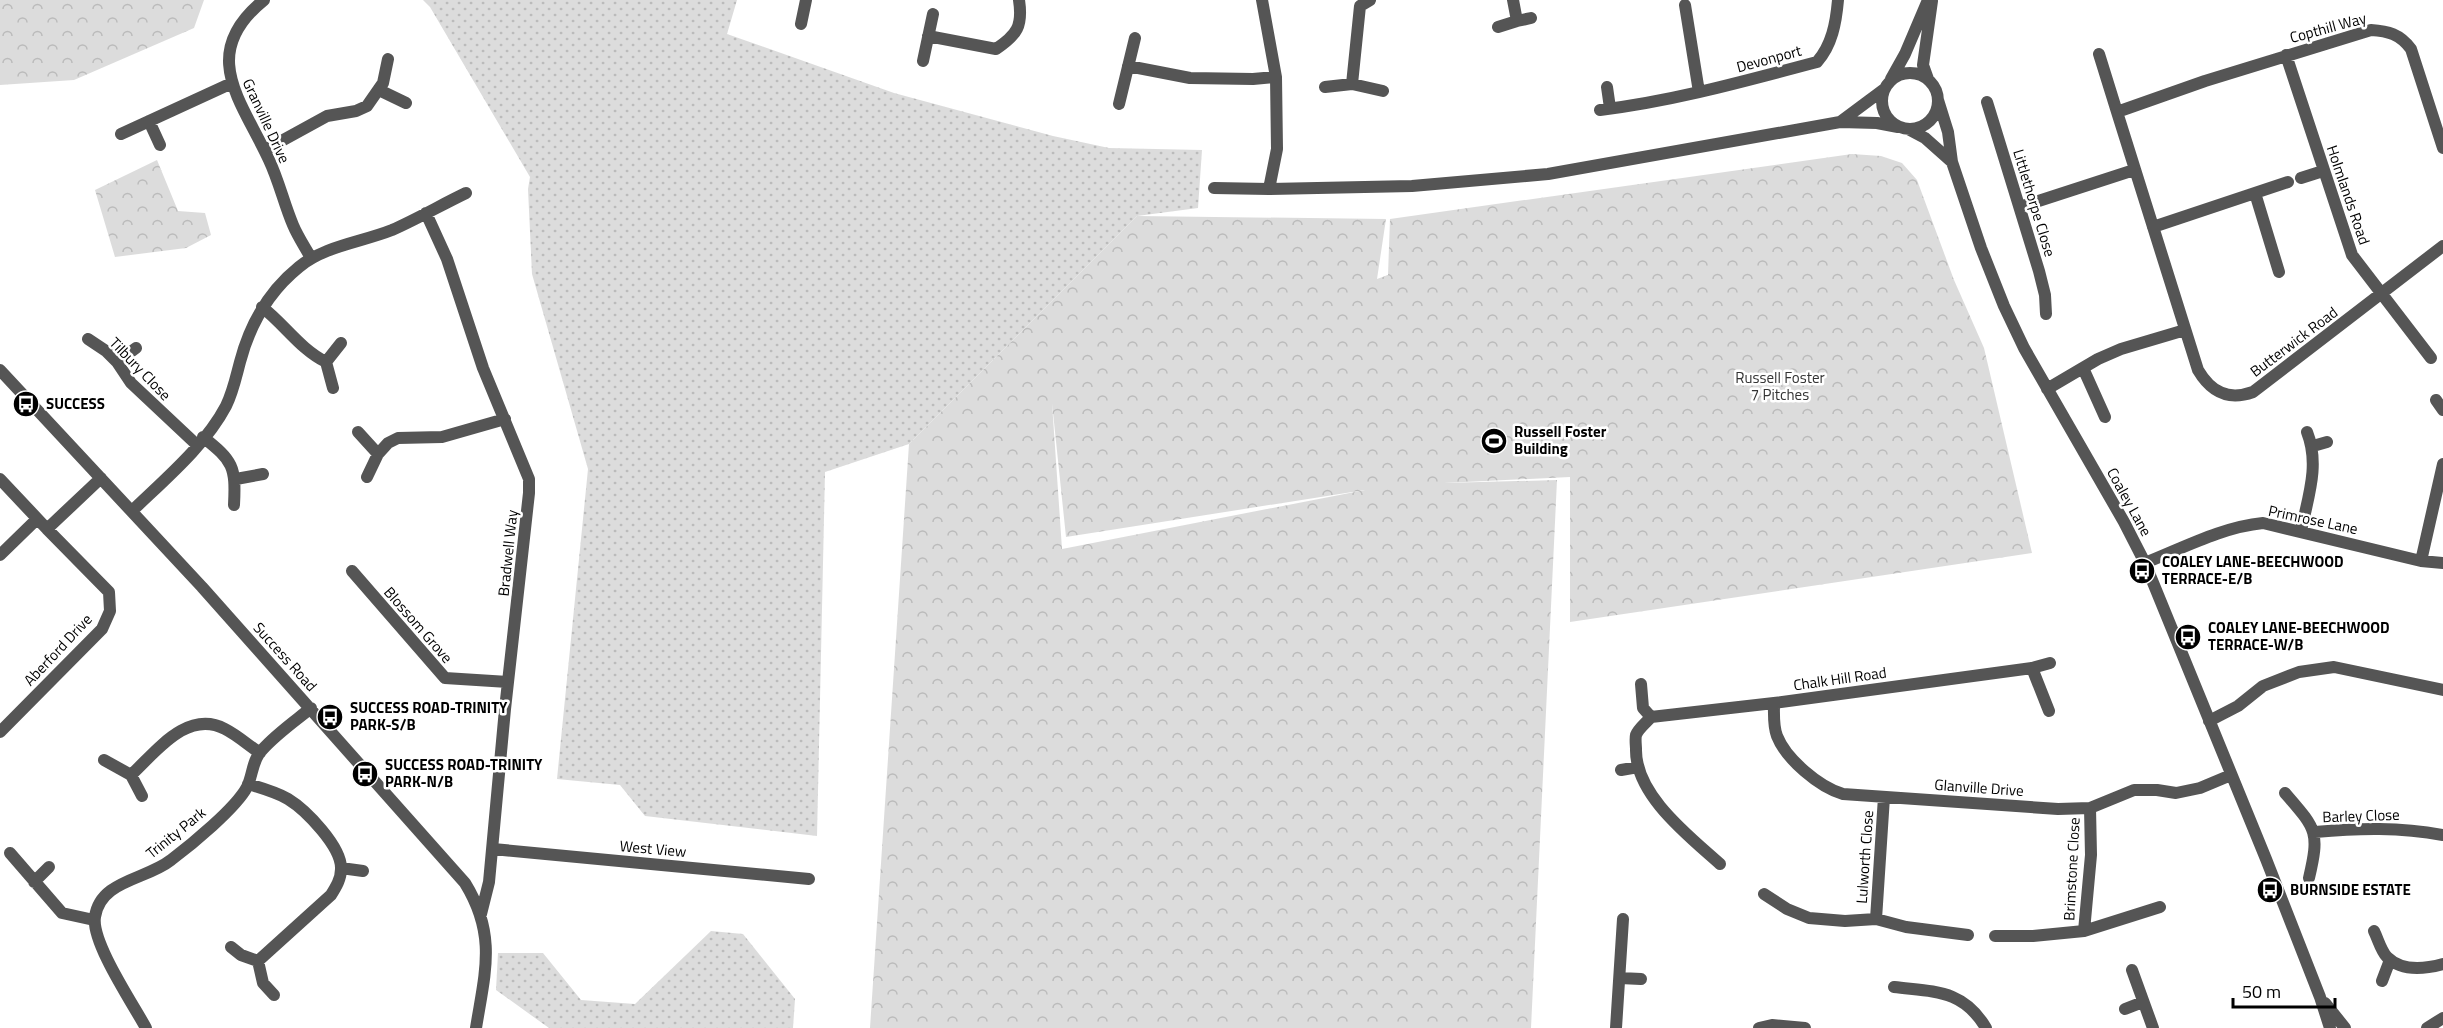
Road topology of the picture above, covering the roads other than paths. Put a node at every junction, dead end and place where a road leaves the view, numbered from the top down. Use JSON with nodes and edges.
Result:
{"nodes":[{"id":1,"x":264,"y":0,"type":"edge"},
{"id":2,"x":806,"y":0,"type":"edge"},
{"id":3,"x":1019,"y":0,"type":"edge"},
{"id":4,"x":1262,"y":0,"type":"edge"},
{"id":5,"x":1513,"y":0,"type":"edge"},
{"id":6,"x":1838,"y":0,"type":"edge"},
{"id":7,"x":1930,"y":0,"type":"edge"},
{"id":8,"x":1360,"y":2,"type":"edge"},
{"id":9,"x":1685,"y":5,"type":"dead end"},
{"id":10,"x":933,"y":14,"type":"dead end"},
{"id":11,"x":1531,"y":18,"type":"dead end"},
{"id":12,"x":1516,"y":21,"type":"junction"},
{"id":13,"x":801,"y":24,"type":"dead end"},
{"id":14,"x":1498,"y":27,"type":"dead end"},
{"id":15,"x":928,"y":36,"type":"junction"},
{"id":16,"x":1135,"y":38,"type":"dead end"},
{"id":17,"x":2098,"y":54,"type":"dead end"},
{"id":18,"x":2286,"y":55,"type":"junction"},
{"id":19,"x":388,"y":59,"type":"dead end"},
{"id":20,"x":923,"y":61,"type":"dead end"},
{"id":21,"x":1128,"y":66,"type":"junction"},
{"id":22,"x":1276,"y":77,"type":"junction"},
{"id":23,"x":1929,"y":79,"type":"junction"},
{"id":24,"x":232,"y":83,"type":"junction"},
{"id":25,"x":1352,"y":84,"type":"junction"},
{"id":26,"x":1887,"y":85,"type":"junction"},
{"id":27,"x":1324,"y":87,"type":"dead end"},
{"id":28,"x":1606,"y":87,"type":"dead end"},
{"id":29,"x":379,"y":90,"type":"junction"},
{"id":30,"x":1383,"y":91,"type":"dead end"},
{"id":31,"x":1699,"y":92,"type":"junction"},
{"id":32,"x":1938,"y":100,"type":"junction"},
{"id":33,"x":1987,"y":102,"type":"dead end"},
{"id":34,"x":406,"y":103,"type":"dead end"},
{"id":35,"x":1119,"y":104,"type":"dead end"},
{"id":36,"x":2117,"y":112,"type":"junction"},
{"id":37,"x":149,"y":122,"type":"junction"},
{"id":38,"x":1840,"y":122,"type":"junction"},
{"id":39,"x":1903,"y":128,"type":"junction"},
{"id":40,"x":121,"y":134,"type":"dead end"},
{"id":41,"x":160,"y":145,"type":"dead end"},
{"id":42,"x":2443,"y":148,"type":"edge"},
{"id":43,"x":265,"y":150,"type":"junction"},
{"id":44,"x":1952,"y":162,"type":"junction"},
{"id":45,"x":2134,"y":170,"type":"junction"},
{"id":46,"x":2323,"y":171,"type":"junction"},
{"id":47,"x":2301,"y":178,"type":"dead end"},
{"id":48,"x":2288,"y":182,"type":"dead end"},
{"id":49,"x":1214,"y":188,"type":"dead end"},
{"id":50,"x":1269,"y":189,"type":"junction"},
{"id":51,"x":466,"y":193,"type":"dead end"},
{"id":52,"x":2255,"y":193,"type":"junction"},
{"id":53,"x":2020,"y":207,"type":"junction"},
{"id":54,"x":426,"y":213,"type":"junction"},
{"id":55,"x":2153,"y":228,"type":"junction"},
{"id":56,"x":2443,"y":246,"type":"edge"},
{"id":57,"x":311,"y":258,"type":"junction"},
{"id":58,"x":2279,"y":272,"type":"dead end"},
{"id":59,"x":2382,"y":294,"type":"junction"},
{"id":60,"x":262,"y":307,"type":"junction"},
{"id":61,"x":2046,"y":314,"type":"dead end"},
{"id":62,"x":2185,"y":330,"type":"junction"},
{"id":63,"x":88,"y":339,"type":"dead end"},
{"id":64,"x":341,"y":343,"type":"dead end"},
{"id":65,"x":136,"y":348,"type":"dead end"},
{"id":66,"x":2431,"y":358,"type":"dead end"},
{"id":67,"x":117,"y":362,"type":"junction"},
{"id":68,"x":326,"y":362,"type":"junction"},
{"id":69,"x":2083,"y":368,"type":"junction"},
{"id":70,"x":0,"y":370,"type":"edge"},
{"id":71,"x":333,"y":388,"type":"dead end"},
{"id":72,"x":2047,"y":388,"type":"junction"},
{"id":73,"x":2104,"y":417,"type":"dead end"},
{"id":74,"x":505,"y":419,"type":"junction"},
{"id":75,"x":358,"y":432,"type":"dead end"},
{"id":76,"x":2307,"y":432,"type":"dead end"},
{"id":77,"x":200,"y":441,"type":"junction"},
{"id":78,"x":2327,"y":442,"type":"dead end"},
{"id":79,"x":2313,"y":446,"type":"junction"},
{"id":80,"x":378,"y":454,"type":"junction"},
{"id":81,"x":2443,"y":464,"type":"edge"},
{"id":82,"x":263,"y":474,"type":"dead end"},
{"id":83,"x":367,"y":477,"type":"dead end"},
{"id":84,"x":101,"y":478,"type":"junction"},
{"id":85,"x":0,"y":479,"type":"edge"},
{"id":86,"x":236,"y":479,"type":"junction"},
{"id":87,"x":234,"y":505,"type":"dead end"},
{"id":88,"x":132,"y":511,"type":"junction"},
{"id":89,"x":37,"y":519,"type":"junction"},
{"id":90,"x":47,"y":529,"type":"junction"},
{"id":91,"x":2301,"y":531,"type":"junction"},
{"id":92,"x":0,"y":555,"type":"edge"},
{"id":93,"x":2421,"y":561,"type":"junction"},
{"id":94,"x":2145,"y":563,"type":"junction"},
{"id":95,"x":2443,"y":563,"type":"edge"},
{"id":96,"x":352,"y":571,"type":"dead end"},
{"id":97,"x":2050,"y":663,"type":"dead end"},
{"id":98,"x":2032,"y":668,"type":"junction"},
{"id":99,"x":508,"y":682,"type":"junction"},
{"id":100,"x":1641,"y":684,"type":"dead end"},
{"id":101,"x":2443,"y":690,"type":"edge"},
{"id":102,"x":1774,"y":703,"type":"junction"},
{"id":103,"x":311,"y":708,"type":"junction"},
{"id":104,"x":2049,"y":711,"type":"dead end"},
{"id":105,"x":1651,"y":717,"type":"junction"},
{"id":106,"x":2209,"y":722,"type":"junction"},
{"id":107,"x":0,"y":732,"type":"edge"},
{"id":108,"x":260,"y":753,"type":"junction"},
{"id":109,"x":104,"y":760,"type":"dead end"},
{"id":110,"x":1638,"y":768,"type":"junction"},
{"id":111,"x":1621,"y":770,"type":"dead end"},
{"id":112,"x":131,"y":775,"type":"junction"},
{"id":113,"x":2230,"y":775,"type":"junction"},
{"id":114,"x":248,"y":784,"type":"junction"},
{"id":115,"x":2285,"y":793,"type":"dead end"},
{"id":116,"x":142,"y":796,"type":"dead end"},
{"id":117,"x":1884,"y":797,"type":"junction"},
{"id":118,"x":2090,"y":808,"type":"junction"},
{"id":119,"x":2315,"y":832,"type":"junction"},
{"id":120,"x":2443,"y":835,"type":"edge"},
{"id":121,"x":493,"y":849,"type":"junction"},
{"id":122,"x":10,"y":853,"type":"dead end"},
{"id":123,"x":1720,"y":864,"type":"dead end"},
{"id":124,"x":49,"y":867,"type":"dead end"},
{"id":125,"x":341,"y":868,"type":"junction"},
{"id":126,"x":363,"y":871,"type":"dead end"},
{"id":127,"x":2309,"y":878,"type":"dead end"},
{"id":128,"x":809,"y":879,"type":"dead end"},
{"id":129,"x":34,"y":882,"type":"junction"},
{"id":130,"x":1764,"y":894,"type":"dead end"},
{"id":131,"x":2160,"y":907,"type":"dead end"},
{"id":132,"x":481,"y":914,"type":"junction"},
{"id":133,"x":1623,"y":919,"type":"dead end"},
{"id":134,"x":1876,"y":919,"type":"junction"},
{"id":135,"x":94,"y":920,"type":"junction"},
{"id":136,"x":2084,"y":931,"type":"junction"},
{"id":137,"x":2374,"y":931,"type":"dead end"},
{"id":138,"x":1968,"y":935,"type":"dead end"},
{"id":139,"x":1995,"y":936,"type":"dead end"},
{"id":140,"x":231,"y":947,"type":"dead end"},
{"id":141,"x":2390,"y":960,"type":"junction"},
{"id":142,"x":258,"y":961,"type":"junction"},
{"id":143,"x":2443,"y":964,"type":"edge"},
{"id":144,"x":2132,"y":970,"type":"dead end"},
{"id":145,"x":1620,"y":978,"type":"junction"},
{"id":146,"x":1641,"y":979,"type":"dead end"},
{"id":147,"x":2382,"y":981,"type":"dead end"},
{"id":148,"x":1894,"y":987,"type":"dead end"},
{"id":149,"x":274,"y":995,"type":"dead end"},
{"id":150,"x":2320,"y":998,"type":"junction"},
{"id":151,"x":2143,"y":1002,"type":"junction"},
{"id":152,"x":2125,"y":1009,"type":"dead end"},
{"id":153,"x":2443,"y":1018,"type":"edge"},
{"id":154,"x":146,"y":1028,"type":"edge"},
{"id":155,"x":476,"y":1028,"type":"edge"},
{"id":156,"x":1616,"y":1028,"type":"edge"},
{"id":157,"x":1759,"y":1028,"type":"edge"},
{"id":158,"x":1805,"y":1028,"type":"edge"},
{"id":159,"x":1986,"y":1028,"type":"edge"},
{"id":160,"x":2153,"y":1028,"type":"edge"},
{"id":161,"x":2330,"y":1028,"type":"edge"},
{"id":162,"x":2345,"y":1028,"type":"edge"},
{"id":163,"x":2427,"y":1028,"type":"edge"}],
"edges":[{"from":1,"to":24,"type":"street","name":"Granville Drive"},
{"from":2,"to":13,"type":"street"},
{"from":3,"to":15,"type":"street"},
{"from":4,"to":22,"type":"street"},
{"from":5,"to":12,"type":"street"},
{"from":6,"to":31,"type":"street","name":"Devonport"},
{"from":7,"to":23,"type":"street"},
{"from":7,"to":26,"type":"street"},
{"from":8,"to":25,"type":"street"},
{"from":9,"to":31,"type":"street"},
{"from":10,"to":15,"type":"street"},
{"from":11,"to":12,"type":"street"},
{"from":12,"to":14,"type":"street"},
{"from":15,"to":20,"type":"street"},
{"from":16,"to":21,"type":"street"},
{"from":17,"to":36,"type":"street","name":"Butterwick Road"},
{"from":18,"to":36,"type":"street"},
{"from":18,"to":42,"type":"street","name":"Copthill Way"},
{"from":18,"to":46,"type":"street","name":"Holmlands Road"},
{"from":19,"to":29,"type":"street"},
{"from":21,"to":22,"type":"street"},
{"from":21,"to":35,"type":"street"},
{"from":22,"to":50,"type":"street"},
{"from":23,"to":26,"type":"street"},
{"from":23,"to":32,"type":"street"},
{"from":24,"to":37,"type":"street"},
{"from":24,"to":43,"type":"street","name":"Granville Drive"},
{"from":25,"to":27,"type":"street"},
{"from":25,"to":30,"type":"street"},
{"from":26,"to":38,"type":"street"},
{"from":26,"to":39,"type":"street"},
{"from":28,"to":31,"type":"street","name":"Devonport"},
{"from":29,"to":34,"type":"street"},
{"from":29,"to":43,"type":"street"},
{"from":32,"to":39,"type":"street"},
{"from":32,"to":44,"type":"street","name":"Coaley Lane"},
{"from":33,"to":53,"type":"street","name":"Littlethorpe Close"},
{"from":36,"to":45,"type":"street","name":"Butterwick Road"},
{"from":37,"to":40,"type":"street"},
{"from":37,"to":41,"type":"street"},
{"from":38,"to":39,"type":"street"},
{"from":38,"to":50,"type":"street"},
{"from":39,"to":44,"type":"street"},
{"from":43,"to":57,"type":"street","name":"Granville Drive"},
{"from":44,"to":72,"type":"street","name":"Coaley Lane"},
{"from":45,"to":53,"type":"street"},
{"from":45,"to":55,"type":"street","name":"Butterwick Road"},
{"from":46,"to":47,"type":"street"},
{"from":46,"to":59,"type":"street","name":"Holmlands Road"},
{"from":48,"to":52,"type":"street"},
{"from":49,"to":50,"type":"street"},
{"from":51,"to":54,"type":"street"},
{"from":52,"to":55,"type":"street"},
{"from":52,"to":58,"type":"street"},
{"from":53,"to":61,"type":"street","name":"Littlethorpe Close"},
{"from":54,"to":57,"type":"street"},
{"from":54,"to":74,"type":"street","name":"Bradwell Way"},
{"from":55,"to":62,"type":"street","name":"Butterwick Road"},
{"from":56,"to":59,"type":"street"},
{"from":57,"to":60,"type":"street"},
{"from":59,"to":62,"type":"street","name":"Butterwick Road"},
{"from":59,"to":66,"type":"street","name":"Holmlands Road"},
{"from":60,"to":68,"type":"street"},
{"from":60,"to":77,"type":"street"},
{"from":62,"to":69,"type":"street"},
{"from":63,"to":67,"type":"street","name":"Tilbury Close"},
{"from":64,"to":68,"type":"street"},
{"from":65,"to":67,"type":"street"},
{"from":67,"to":77,"type":"street","name":"Tilbury Close"},
{"from":68,"to":71,"type":"street"},
{"from":69,"to":72,"type":"street"},
{"from":69,"to":73,"type":"street"},
{"from":70,"to":84,"type":"street","name":"Success Road"},
{"from":72,"to":94,"type":"street","name":"Coaley Lane"},
{"from":74,"to":80,"type":"street"},
{"from":74,"to":99,"type":"street","name":"Bradwell Way"},
{"from":75,"to":80,"type":"street"},
{"from":76,"to":79,"type":"street"},
{"from":77,"to":86,"type":"street","name":"Tilbury Close"},
{"from":77,"to":88,"type":"street"},
{"from":78,"to":79,"type":"street"},
{"from":79,"to":91,"type":"street"},
{"from":80,"to":83,"type":"street"},
{"from":81,"to":93,"type":"street"},
{"from":82,"to":86,"type":"street"},
{"from":84,"to":88,"type":"street","name":"Success Road"},
{"from":84,"to":90,"type":"street"},
{"from":85,"to":89,"type":"street","name":"Aberford Drive"},
{"from":86,"to":87,"type":"street"},
{"from":88,"to":103,"type":"street","name":"Success Road"},
{"from":89,"to":90,"type":"street","name":"Aberford Drive"},
{"from":89,"to":92,"type":"street"},
{"from":90,"to":107,"type":"street","name":"Aberford Drive"},
{"from":91,"to":93,"type":"street","name":"Primrose Lane"},
{"from":91,"to":94,"type":"street","name":"Primrose Lane"},
{"from":93,"to":95,"type":"street","name":"Primrose Lane"},
{"from":94,"to":106,"type":"street","name":"Coaley Lane"},
{"from":96,"to":99,"type":"street","name":"Blossom Grove"},
{"from":97,"to":98,"type":"street","name":"Chalk Hill Road"},
{"from":98,"to":102,"type":"street","name":"Chalk Hill Road"},
{"from":98,"to":104,"type":"street"},
{"from":99,"to":121,"type":"street","name":"Bradwell Way"},
{"from":100,"to":105,"type":"street"},
{"from":101,"to":106,"type":"street"},
{"from":102,"to":105,"type":"street","name":"Chalk Hill Road"},
{"from":102,"to":117,"type":"street","name":"Glanville Drive"},
{"from":103,"to":108,"type":"street","name":"Trinity Park"},
{"from":103,"to":132,"type":"street","name":"Success Road"},
{"from":105,"to":110,"type":"street"},
{"from":106,"to":113,"type":"street","name":"Coaley Lane"},
{"from":108,"to":112,"type":"street"},
{"from":108,"to":114,"type":"street","name":"Trinity Park"},
{"from":109,"to":112,"type":"street"},
{"from":110,"to":111,"type":"street"},
{"from":110,"to":123,"type":"street"},
{"from":112,"to":116,"type":"street"},
{"from":113,"to":118,"type":"street","name":"Glanville Drive"},
{"from":113,"to":150,"type":"street","name":"Coaley Lane"},
{"from":114,"to":125,"type":"street"},
{"from":114,"to":135,"type":"street","name":"Trinity Park"},
{"from":115,"to":119,"type":"street","name":"Barley Close"},
{"from":117,"to":118,"type":"street","name":"Glanville Drive"},
{"from":117,"to":134,"type":"street","name":"Lulworth Close"},
{"from":118,"to":136,"type":"street","name":"Brimstone Close"},
{"from":119,"to":120,"type":"street","name":"Barley Close"},
{"from":119,"to":127,"type":"street","name":"Barley Close"},
{"from":121,"to":128,"type":"street","name":"West View"},
{"from":121,"to":132,"type":"street","name":"Bradwell Way"},
{"from":122,"to":129,"type":"street"},
{"from":124,"to":129,"type":"street"},
{"from":125,"to":126,"type":"street"},
{"from":125,"to":142,"type":"street"},
{"from":129,"to":135,"type":"street"},
{"from":130,"to":134,"type":"street","name":"Lulworth Close"},
{"from":131,"to":136,"type":"street","name":"Brimstone Close"},
{"from":132,"to":155,"type":"street","name":"Success Road"},
{"from":133,"to":145,"type":"street"},
{"from":134,"to":138,"type":"street","name":"Lulworth Close"},
{"from":135,"to":154,"type":"street"},
{"from":136,"to":139,"type":"street","name":"Brimstone Close"},
{"from":137,"to":141,"type":"street"},
{"from":140,"to":142,"type":"street"},
{"from":141,"to":143,"type":"street"},
{"from":141,"to":147,"type":"street"},
{"from":142,"to":149,"type":"street"},
{"from":144,"to":151,"type":"street"},
{"from":145,"to":146,"type":"street"},
{"from":145,"to":156,"type":"street"},
{"from":148,"to":159,"type":"street"},
{"from":150,"to":161,"type":"street","name":"Coaley Lane"},
{"from":150,"to":162,"type":"street","name":"Coaley Lane"},
{"from":151,"to":152,"type":"street"},
{"from":151,"to":160,"type":"street"},
{"from":153,"to":163,"type":"street"},
{"from":157,"to":158,"type":"street"}]}
